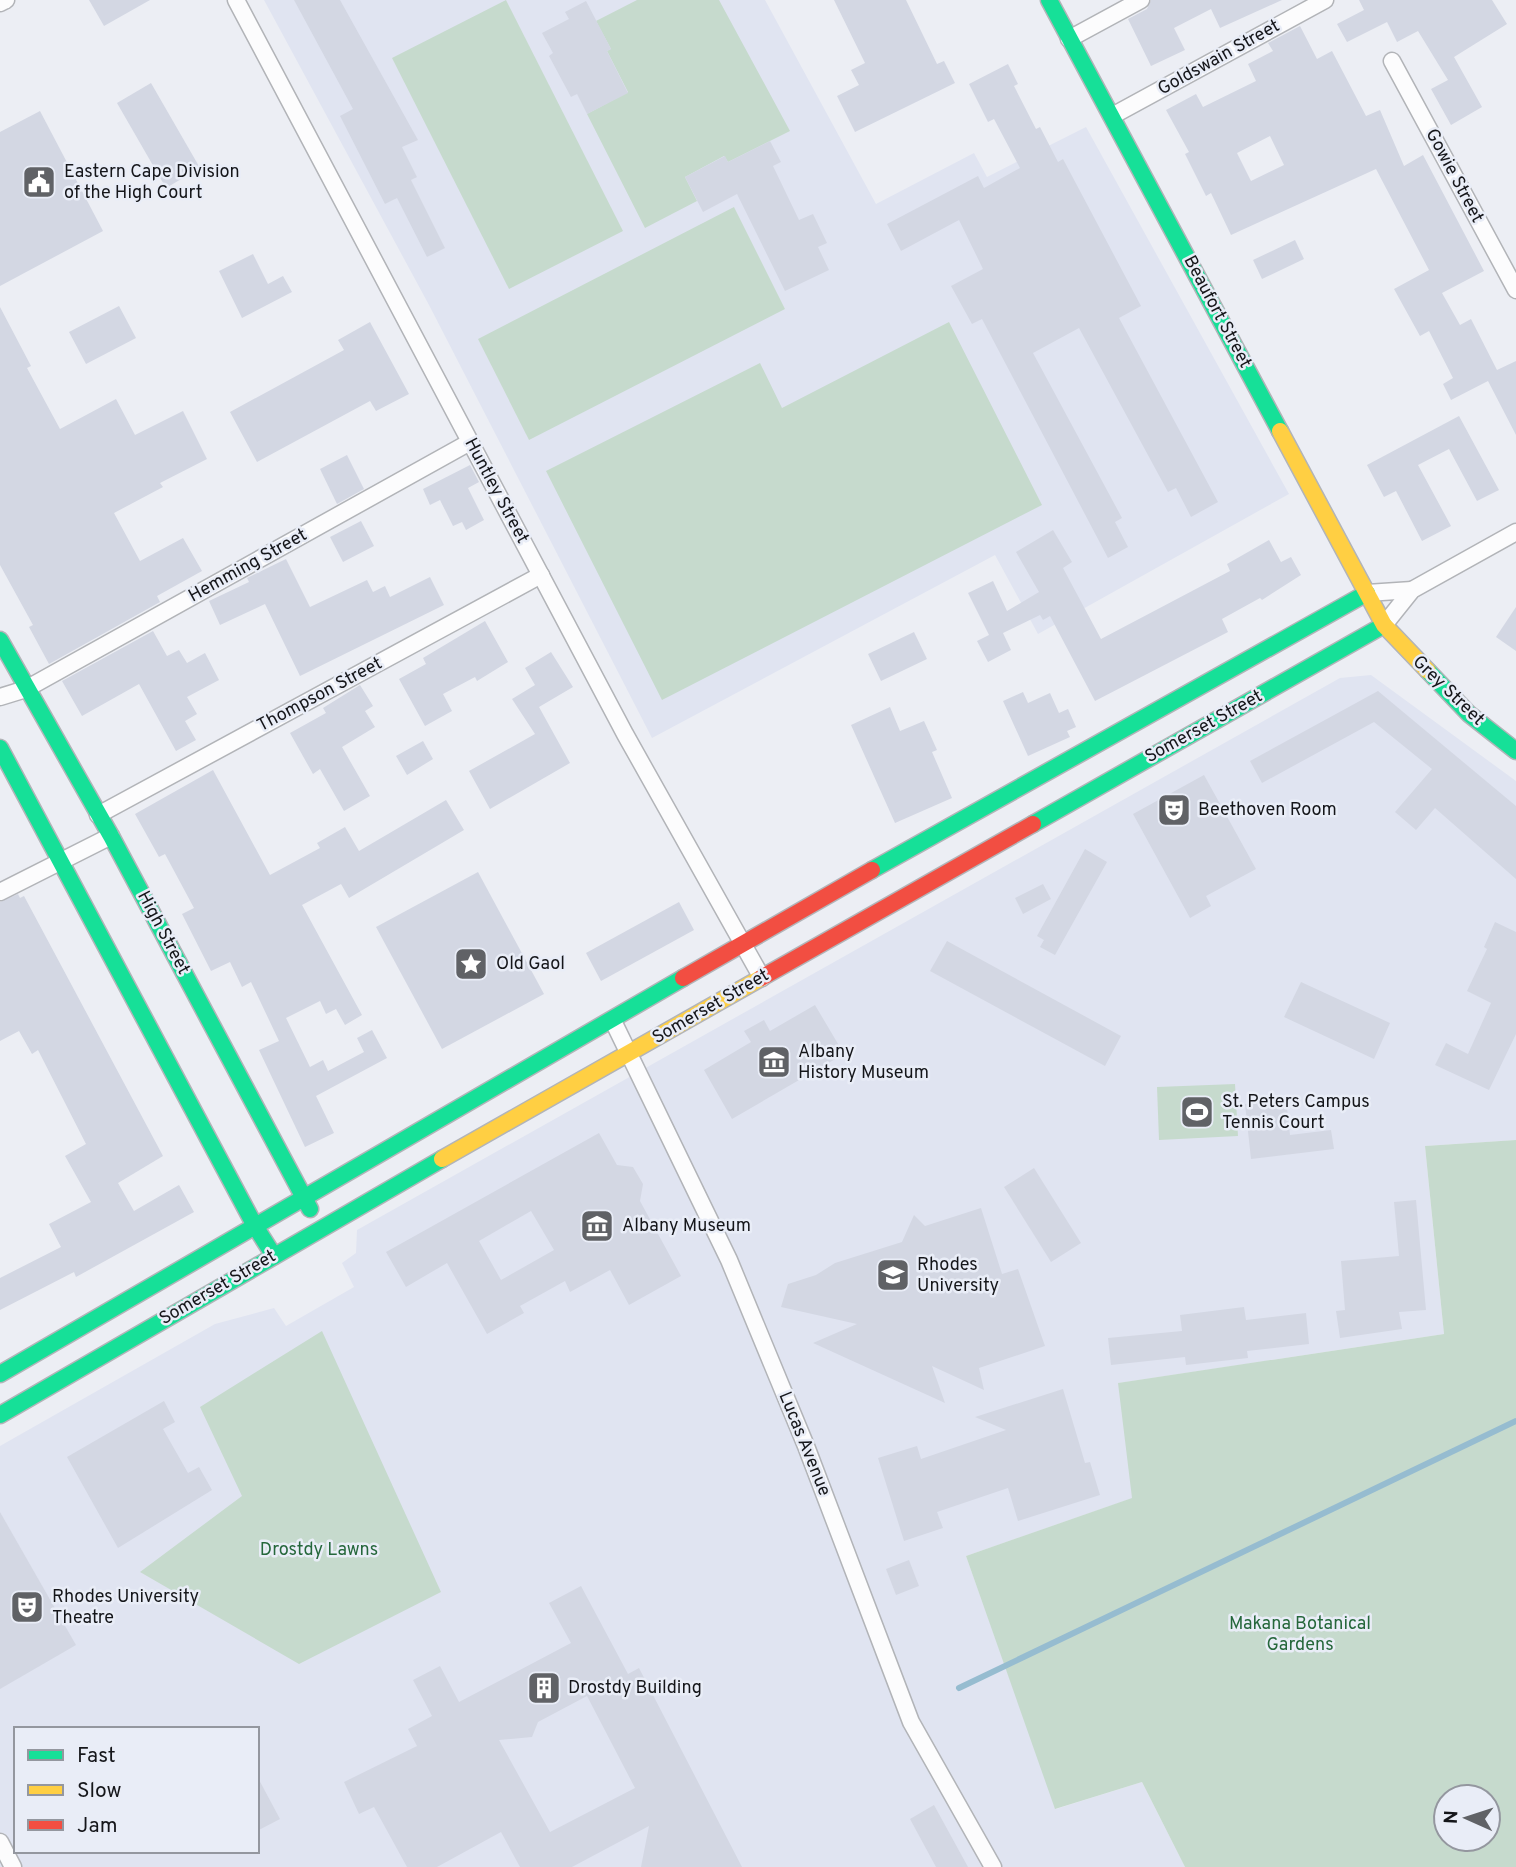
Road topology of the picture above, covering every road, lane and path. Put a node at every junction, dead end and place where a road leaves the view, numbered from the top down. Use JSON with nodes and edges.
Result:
{"nodes":[{"id":1,"x":6,"y":0,"type":"edge"},
{"id":2,"x":236,"y":0,"type":"edge"},
{"id":3,"x":1049,"y":0,"type":"edge"},
{"id":4,"x":1141,"y":0,"type":"edge"},
{"id":5,"x":1325,"y":0,"type":"edge"},
{"id":6,"x":0,"y":4,"type":"edge"},
{"id":7,"x":1069,"y":38,"type":"junction"},
{"id":8,"x":1392,"y":61,"type":"dead end"},
{"id":9,"x":1112,"y":116,"type":"junction"},
{"id":10,"x":1516,"y":290,"type":"edge"},
{"id":11,"x":470,"y":442,"type":"junction"},
{"id":12,"x":1516,"y":532,"type":"edge"},
{"id":13,"x":541,"y":575,"type":"junction"},
{"id":14,"x":1412,"y":590,"type":"junction"},
{"id":15,"x":1367,"y":593,"type":"junction"},
{"id":16,"x":1384,"y":625,"type":"junction"},
{"id":17,"x":0,"y":640,"type":"edge"},
{"id":18,"x":26,"y":689,"type":"junction"},
{"id":19,"x":0,"y":697,"type":"edge"},
{"id":20,"x":1209,"y":702,"type":"junction"},
{"id":21,"x":0,"y":748,"type":"edge"},
{"id":22,"x":1516,"y":751,"type":"edge"},
{"id":23,"x":98,"y":815,"type":"junction"},
{"id":24,"x":1004,"y":818,"type":"junction"},
{"id":25,"x":111,"y":836,"type":"junction"},
{"id":26,"x":64,"y":863,"type":"junction"},
{"id":27,"x":0,"y":892,"type":"edge"},
{"id":28,"x":741,"y":943,"type":"junction"},
{"id":29,"x":762,"y":978,"type":"junction"},
{"id":30,"x":613,"y":1021,"type":"junction"},
{"id":31,"x":628,"y":1055,"type":"junction"},
{"id":32,"x":304,"y":1198,"type":"junction"},
{"id":33,"x":255,"y":1226,"type":"junction"},
{"id":34,"x":319,"y":1230,"type":"junction"},
{"id":35,"x":274,"y":1256,"type":"junction"},
{"id":36,"x":0,"y":1374,"type":"edge"},
{"id":37,"x":0,"y":1415,"type":"edge"},
{"id":38,"x":0,"y":1842,"type":"edge"},
{"id":39,"x":13,"y":1867,"type":"edge"},
{"id":40,"x":993,"y":1867,"type":"edge"}],
"edges":[{"from":1,"to":6,"type":"street"},
{"from":2,"to":11,"type":"street","name":"Huntley Street"},
{"from":3,"to":7,"type":"main road","name":"Beaufort Street"},
{"from":4,"to":7,"type":"street"},
{"from":5,"to":9,"type":"street","name":"Goldswain Street"},
{"from":7,"to":9,"type":"main road","name":"Beaufort Street"},
{"from":8,"to":10,"type":"street","name":"Gowie Street"},
{"from":9,"to":15,"type":"main road","name":"Beaufort Street"},
{"from":11,"to":13,"type":"street","name":"Huntley Street"},
{"from":11,"to":18,"type":"street","name":"Hemming Street"},
{"from":12,"to":14,"type":"street","name":"Somerset Street"},
{"from":13,"to":23,"type":"street","name":"Thompson Street"},
{"from":13,"to":28,"type":"street","name":"Huntley Street"},
{"from":14,"to":15,"type":"street","name":"Somerset Street"},
{"from":14,"to":16,"type":"street","name":"Somerset Street"},
{"from":15,"to":16,"type":"main road","name":"Beaufort Street"},
{"from":15,"to":20,"type":"main road","name":"Somerset Street"},
{"from":16,"to":20,"type":"main road","name":"Somerset Street"},
{"from":16,"to":22,"type":"main road","name":"Grey Street"},
{"from":17,"to":18,"type":"main road","name":"High Street"},
{"from":18,"to":19,"type":"street","name":"Hemming Street"},
{"from":18,"to":23,"type":"main road","name":"High Street"},
{"from":20,"to":24,"type":"main road","name":"Somerset Street"},
{"from":20,"to":24,"type":"main road","name":"Somerset Street"},
{"from":21,"to":26,"type":"main road"},
{"from":23,"to":25,"type":"main road","name":"High Street"},
{"from":24,"to":28,"type":"main road","name":"Somerset Street"},
{"from":24,"to":29,"type":"main road","name":"Somerset Street"},
{"from":25,"to":26,"type":"street"},
{"from":25,"to":32,"type":"main road","name":"High Street"},
{"from":26,"to":27,"type":"street"},
{"from":26,"to":33,"type":"main road"},
{"from":28,"to":29,"type":"street","name":"Huntley Street"},
{"from":28,"to":30,"type":"main road","name":"Somerset Street"},
{"from":29,"to":31,"type":"main road","name":"Somerset Street"},
{"from":30,"to":31,"type":"street","name":"Lucas Avenue"},
{"from":30,"to":32,"type":"main road","name":"Somerset Street"},
{"from":31,"to":34,"type":"main road","name":"Somerset Street"},
{"from":31,"to":40,"type":"street","name":"Lucas Avenue"},
{"from":32,"to":33,"type":"main road","name":"Somerset Street"},
{"from":32,"to":34,"type":"main road","name":"High Street"},
{"from":33,"to":35,"type":"main road"},
{"from":33,"to":36,"type":"main road","name":"Somerset Street"},
{"from":34,"to":35,"type":"main road","name":"Somerset Street"},
{"from":35,"to":37,"type":"main road","name":"Somerset Street"},
{"from":38,"to":39,"type":"street"}]}
